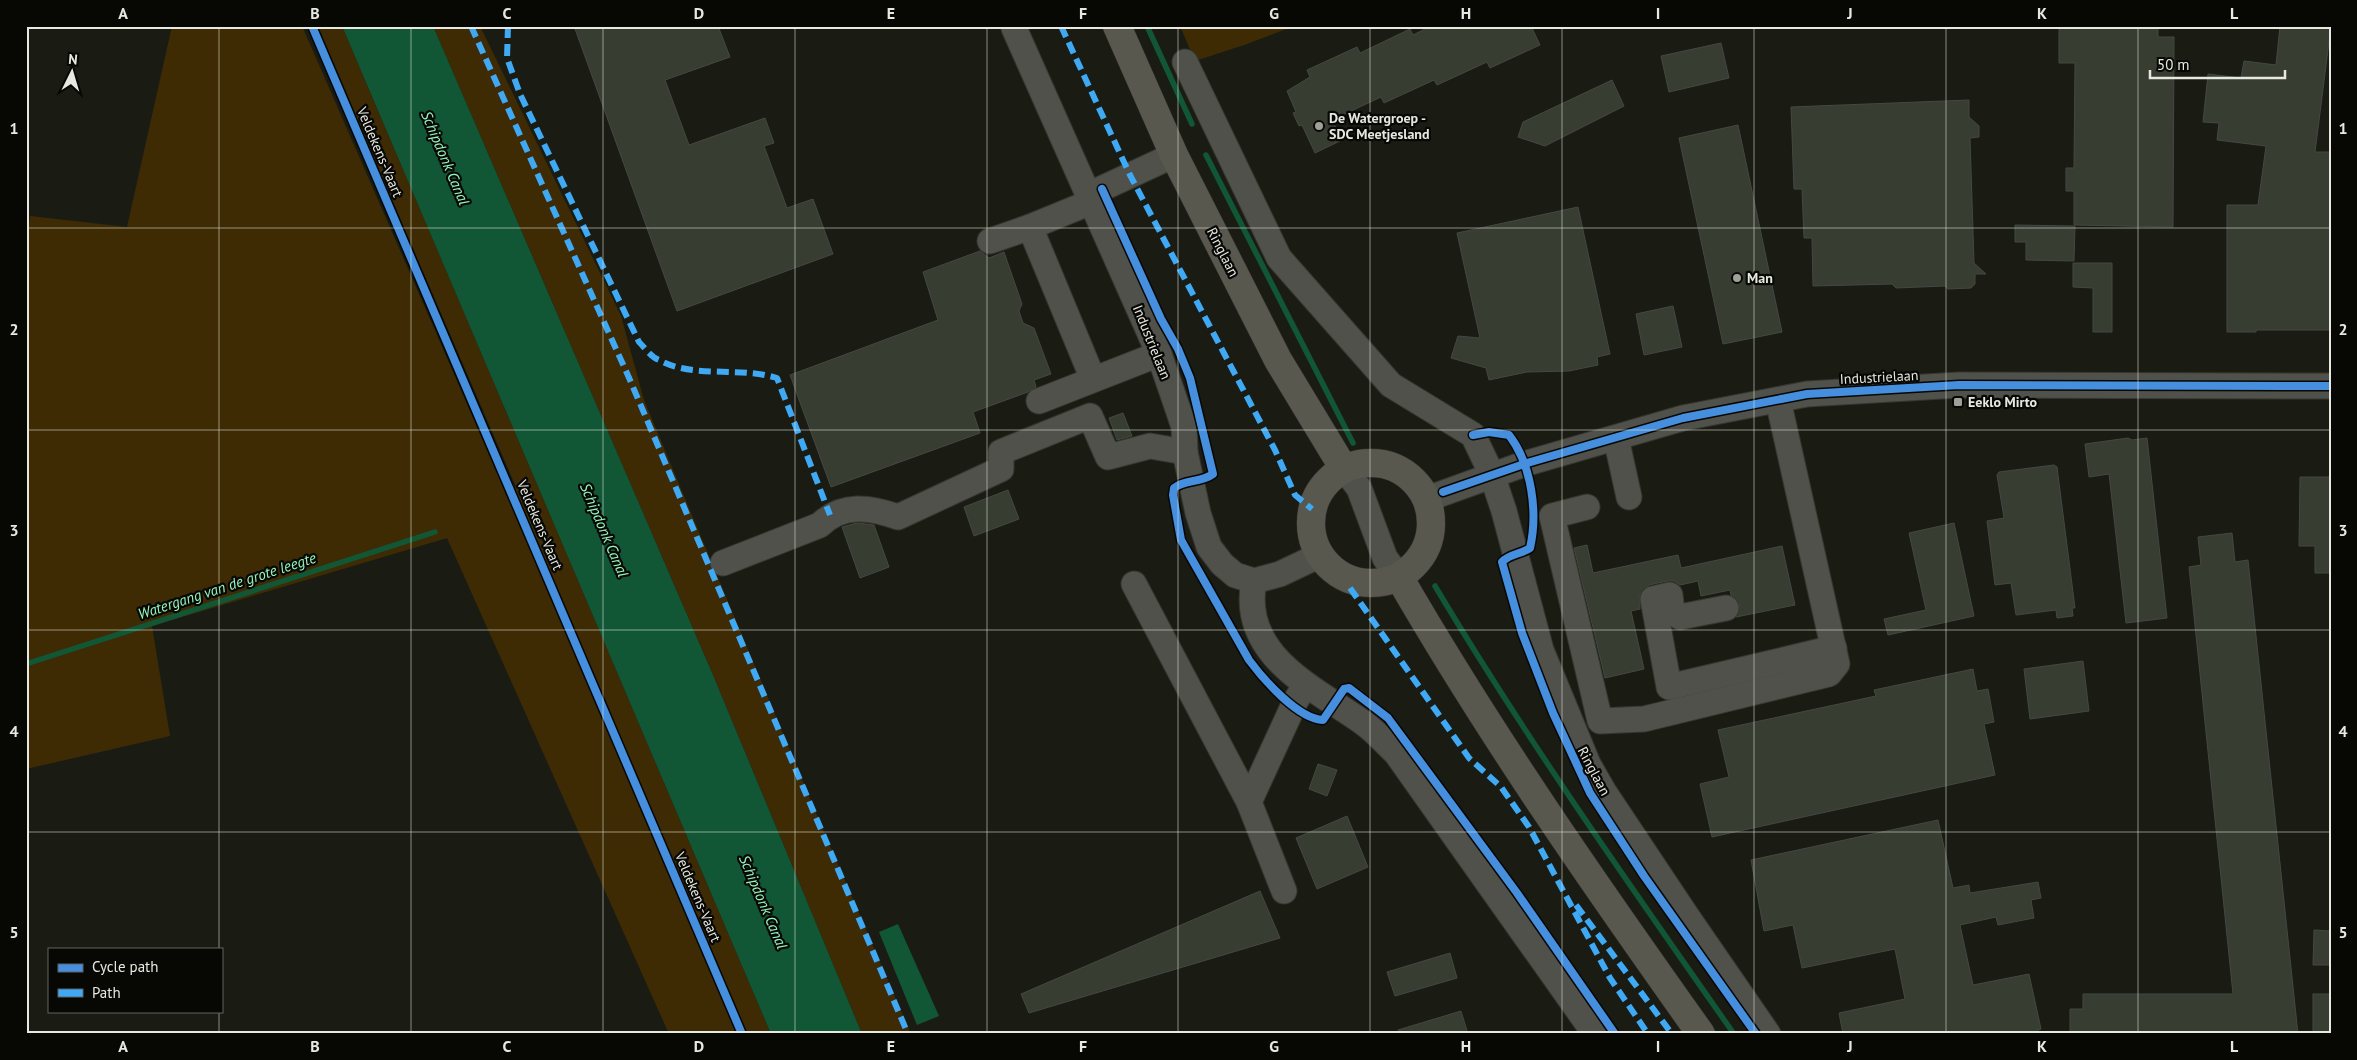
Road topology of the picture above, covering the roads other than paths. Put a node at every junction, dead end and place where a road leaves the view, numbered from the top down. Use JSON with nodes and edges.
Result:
{"nodes":[{"id":1,"x":1118,"y":26,"type":"edge"},
{"id":2,"x":1014,"y":28,"type":"dead end"},
{"id":3,"x":1184,"y":62,"type":"dead end"},
{"id":4,"x":1174,"y":156,"type":"junction"},
{"id":5,"x":1090,"y":199,"type":"junction"},
{"id":6,"x":1030,"y":227,"type":"junction"},
{"id":7,"x":990,"y":241,"type":"dead end"},
{"id":8,"x":1159,"y":354,"type":"junction"},
{"id":9,"x":1093,"y":379,"type":"junction"},
{"id":10,"x":2331,"y":386,"type":"edge"},
{"id":11,"x":1778,"y":400,"type":"junction"},
{"id":12,"x":1039,"y":401,"type":"dead end"},
{"id":13,"x":1616,"y":438,"type":"junction"},
{"id":14,"x":1185,"y":452,"type":"junction"},
{"id":15,"x":1344,"y":469,"type":"junction"},
{"id":16,"x":1492,"y":475,"type":"junction"},
{"id":17,"x":1629,"y":497,"type":"dead end"},
{"id":18,"x":1427,"y":498,"type":"junction"},
{"id":19,"x":1587,"y":507,"type":"dead end"},
{"id":20,"x":1320,"y":555,"type":"junction"},
{"id":21,"x":723,"y":563,"type":"dead end"},
{"id":22,"x":1399,"y":578,"type":"junction"},
{"id":23,"x":1254,"y":581,"type":"junction"},
{"id":24,"x":1134,"y":584,"type":"dead end"},
{"id":25,"x":1726,"y":608,"type":"dead end"},
{"id":26,"x":1834,"y":648,"type":"junction"},
{"id":27,"x":1306,"y":685,"type":"junction"},
{"id":28,"x":1249,"y":802,"type":"junction"},
{"id":29,"x":1284,"y":891,"type":"dead end"},
{"id":30,"x":1595,"y":1034,"type":"edge"},
{"id":31,"x":1701,"y":1034,"type":"edge"},
{"id":32,"x":1768,"y":1034,"type":"edge"}],
"edges":[{"from":1,"to":4,"type":"main road","name":"Ringlaan"},
{"from":2,"to":5,"type":"street","name":"Industrielaan"},
{"from":3,"to":16,"type":"street"},
{"from":4,"to":5,"type":"street"},
{"from":4,"to":15,"type":"main road","name":"Ringlaan"},
{"from":5,"to":6,"type":"street"},
{"from":5,"to":8,"type":"street","name":"Industrielaan"},
{"from":6,"to":7,"type":"street"},
{"from":6,"to":9,"type":"street"},
{"from":8,"to":9,"type":"street"},
{"from":8,"to":14,"type":"street","name":"Industrielaan"},
{"from":9,"to":12,"type":"street"},
{"from":10,"to":11,"type":"street","name":"Industrielaan"},
{"from":11,"to":13,"type":"street","name":"Industrielaan"},
{"from":11,"to":26,"type":"street"},
{"from":13,"to":16,"type":"street","name":"Industrielaan"},
{"from":13,"to":17,"type":"street"},
{"from":14,"to":21,"type":"street"},
{"from":14,"to":23,"type":"street","name":"Industrielaan"},
{"from":15,"to":18,"type":"main road"},
{"from":15,"to":20,"type":"main road"},
{"from":15,"to":22,"type":"street"},
{"from":16,"to":18,"type":"street","name":"Industrielaan"},
{"from":16,"to":32,"type":"street","name":"Ringlaan"},
{"from":18,"to":22,"type":"main road"},
{"from":19,"to":26,"type":"street"},
{"from":20,"to":22,"type":"main road"},
{"from":20,"to":23,"type":"street"},
{"from":22,"to":31,"type":"main road"},
{"from":23,"to":27,"type":"street"},
{"from":24,"to":28,"type":"street"},
{"from":25,"to":26,"type":"street"},
{"from":27,"to":28,"type":"street"},
{"from":27,"to":30,"type":"street"},
{"from":28,"to":29,"type":"street"}]}
